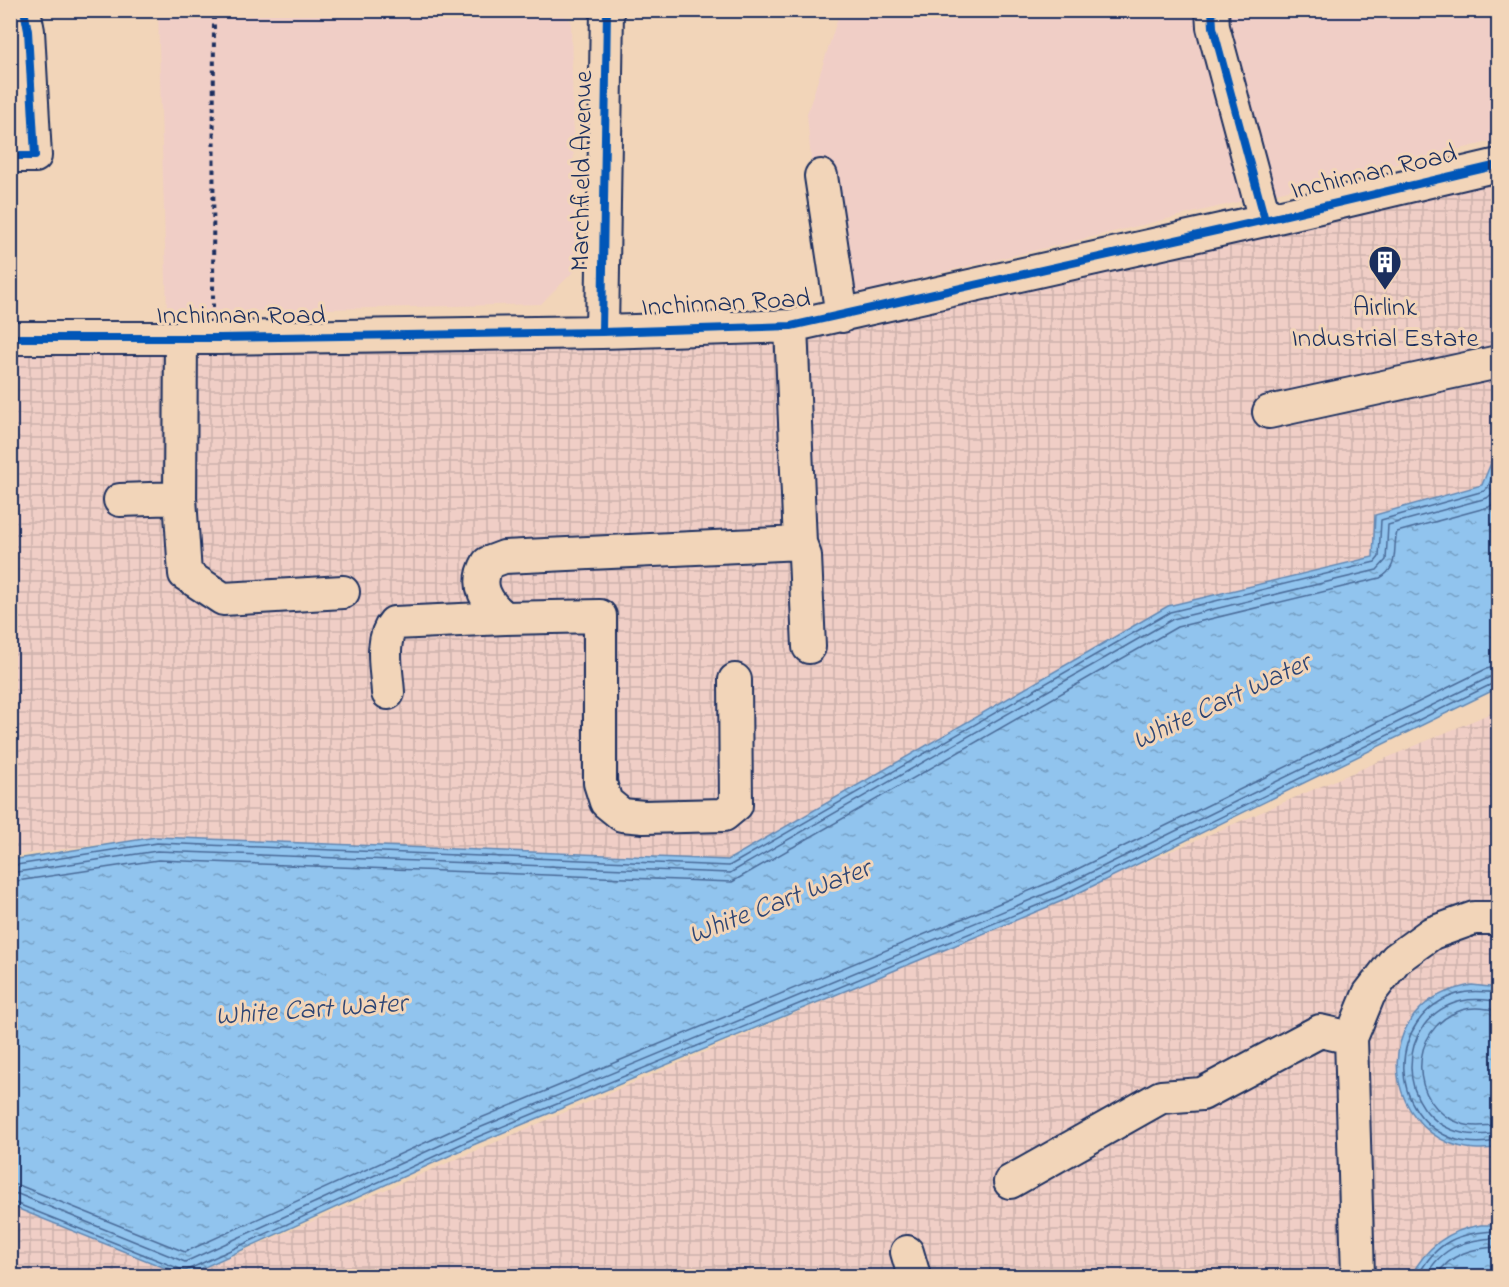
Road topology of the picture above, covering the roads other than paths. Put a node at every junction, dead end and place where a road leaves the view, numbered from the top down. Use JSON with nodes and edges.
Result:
{"nodes":[{"id":1,"x":24,"y":10,"type":"edge"},
{"id":2,"x":607,"y":10,"type":"edge"},
{"id":3,"x":1212,"y":10,"type":"edge"},
{"id":4,"x":10,"y":156,"type":"edge"},
{"id":5,"x":1498,"y":165,"type":"edge"},
{"id":6,"x":821,"y":176,"type":"dead end"},
{"id":7,"x":1265,"y":220,"type":"junction"},
{"id":8,"x":842,"y":316,"type":"junction"},
{"id":9,"x":791,"y":326,"type":"junction"},
{"id":10,"x":602,"y":332,"type":"junction"},
{"id":11,"x":181,"y":337,"type":"junction"},
{"id":12,"x":10,"y":338,"type":"edge"},
{"id":13,"x":1498,"y":362,"type":"edge"},
{"id":14,"x":1269,"y":412,"type":"dead end"},
{"id":15,"x":180,"y":498,"type":"junction"},
{"id":16,"x":120,"y":500,"type":"dead end"},
{"id":17,"x":800,"y":543,"type":"junction"},
{"id":18,"x":343,"y":592,"type":"dead end"},
{"id":19,"x":505,"y":618,"type":"junction"},
{"id":20,"x":809,"y":647,"type":"dead end"},
{"id":21,"x":735,"y":680,"type":"dead end"},
{"id":22,"x":388,"y":693,"type":"dead end"},
{"id":23,"x":1498,"y":918,"type":"edge"},
{"id":24,"x":1351,"y":1038,"type":"junction"},
{"id":25,"x":1010,"y":1182,"type":"dead end"},
{"id":26,"x":1359,"y":1276,"type":"edge"}],
"edges":[{"from":1,"to":4,"type":"street"},
{"from":2,"to":10,"type":"street","name":"Marchfield Avenue"},
{"from":3,"to":7,"type":"street"},
{"from":5,"to":7,"type":"street","name":"Inchinnan Road"},
{"from":6,"to":8,"type":"street"},
{"from":7,"to":8,"type":"street","name":"Inchinnan Road"},
{"from":8,"to":9,"type":"street","name":"Inchinnan Road"},
{"from":9,"to":10,"type":"street","name":"Inchinnan Road"},
{"from":9,"to":17,"type":"street"},
{"from":10,"to":11,"type":"street","name":"Inchinnan Road"},
{"from":11,"to":12,"type":"street","name":"Inchinnan Road"},
{"from":11,"to":15,"type":"street"},
{"from":13,"to":14,"type":"street"},
{"from":15,"to":16,"type":"street"},
{"from":15,"to":18,"type":"street"},
{"from":17,"to":19,"type":"street"},
{"from":17,"to":20,"type":"street"},
{"from":19,"to":21,"type":"street"},
{"from":19,"to":22,"type":"street"},
{"from":23,"to":24,"type":"street"},
{"from":24,"to":25,"type":"street"},
{"from":24,"to":26,"type":"street"}]}
